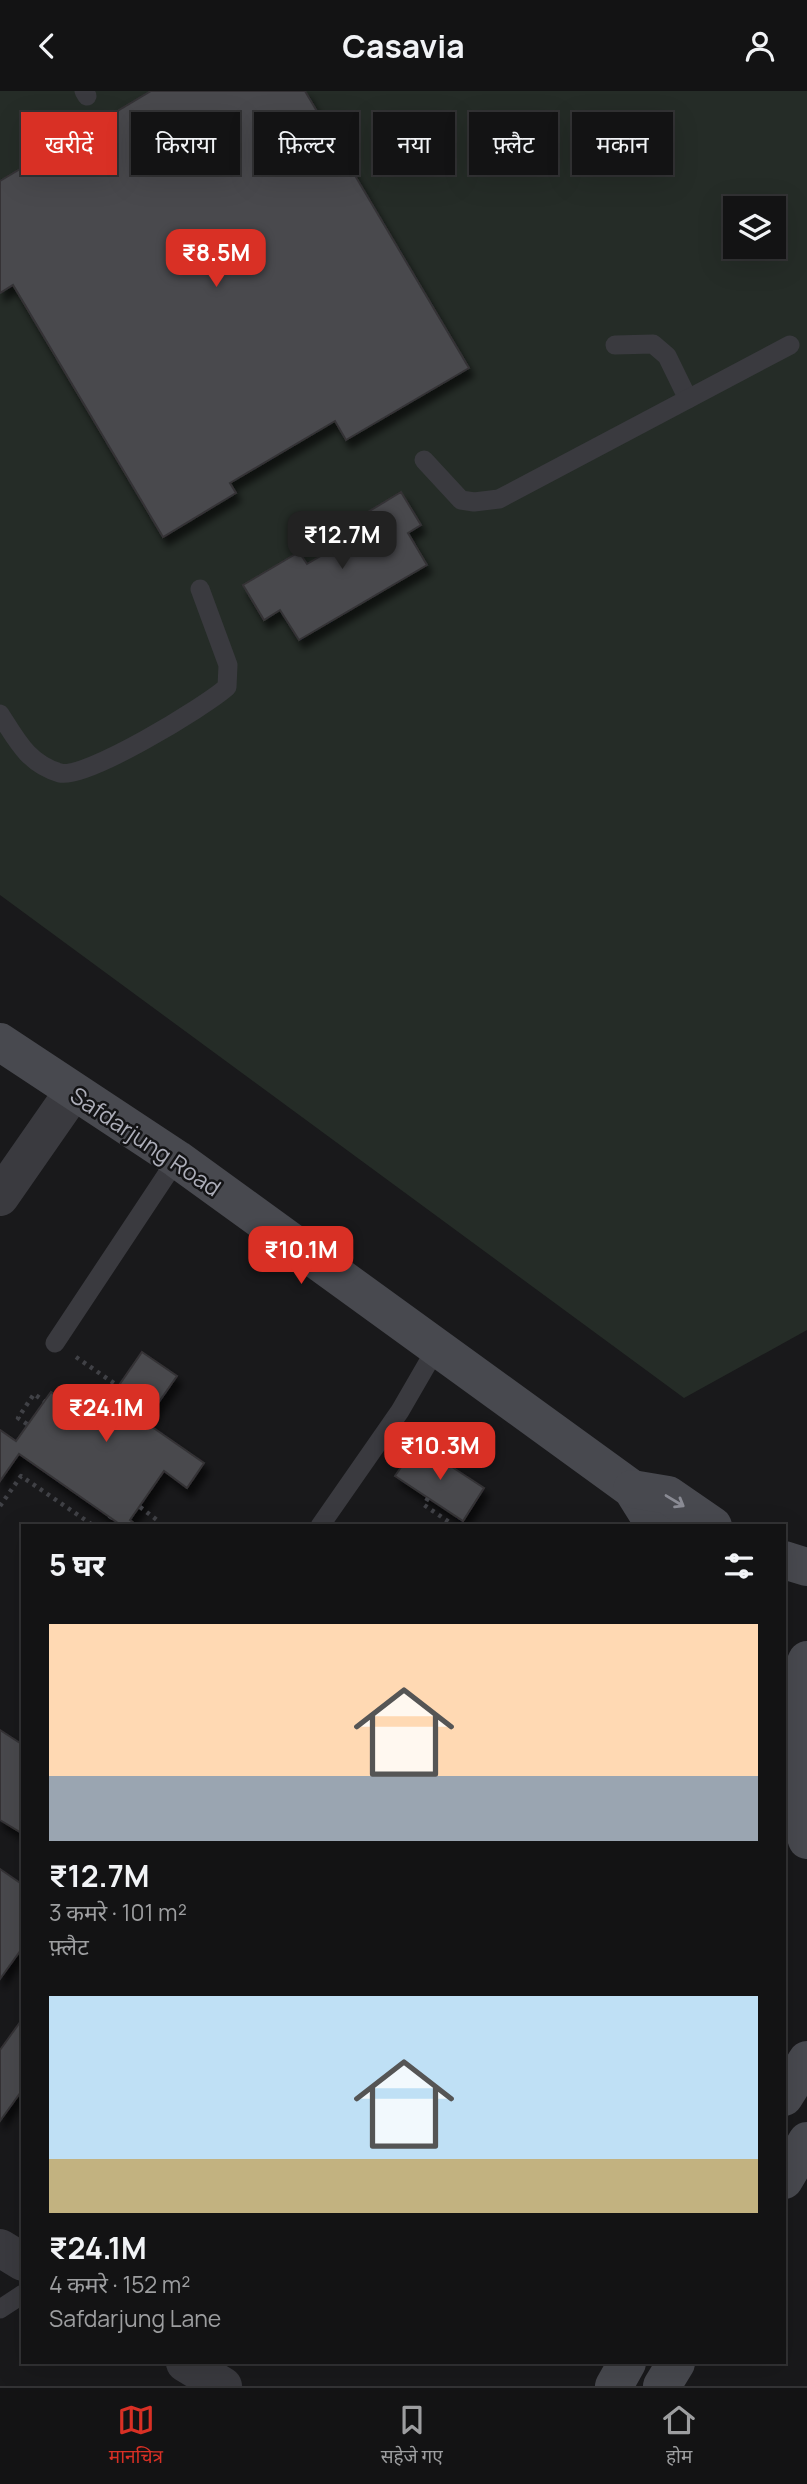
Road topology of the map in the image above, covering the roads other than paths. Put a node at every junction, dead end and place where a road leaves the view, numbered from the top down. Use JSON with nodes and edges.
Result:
{"nodes":[{"id":1,"x":615,"y":345,"type":"dead end"},
{"id":2,"x":790,"y":345,"type":"dead end"},
{"id":3,"x":688,"y":399,"type":"junction"},
{"id":4,"x":424,"y":460,"type":"dead end"},
{"id":5,"x":200,"y":589,"type":"dead end"},
{"id":6,"x":0,"y":714,"type":"edge"},
{"id":7,"x":0,"y":1042,"type":"edge"},
{"id":8,"x":73,"y":1092,"type":"junction"},
{"id":9,"x":177,"y":1159,"type":"junction"},
{"id":10,"x":0,"y":1197,"type":"edge"},
{"id":11,"x":55,"y":1343,"type":"road end"},
{"id":12,"x":437,"y":1347,"type":"junction"},
{"id":13,"x":632,"y":1489,"type":"junction"},
{"id":14,"x":321,"y":1524,"type":"edge"},
{"id":15,"x":657,"y":1524,"type":"edge"},
{"id":16,"x":710,"y":1524,"type":"edge"},
{"id":17,"x":786,"y":1561,"type":"edge"},
{"id":18,"x":807,"y":1567,"type":"edge"},
{"id":19,"x":795,"y":1670,"type":"edge"},
{"id":20,"x":807,"y":1840,"type":"edge"},
{"id":21,"x":807,"y":2060,"type":"edge"},
{"id":22,"x":786,"y":2094,"type":"edge"},
{"id":23,"x":807,"y":2141,"type":"edge"},
{"id":24,"x":786,"y":2177,"type":"edge"},
{"id":25,"x":0,"y":2248,"type":"edge"},
{"id":26,"x":21,"y":2261,"type":"edge"},
{"id":27,"x":21,"y":2295,"type":"edge"},
{"id":28,"x":0,"y":2309,"type":"edge"},
{"id":29,"x":187,"y":2364,"type":"edge"},
{"id":30,"x":626,"y":2364,"type":"edge"},
{"id":31,"x":675,"y":2364,"type":"edge"},
{"id":32,"x":223,"y":2386,"type":"edge"},
{"id":33,"x":614,"y":2386,"type":"edge"},
{"id":34,"x":662,"y":2386,"type":"edge"}],
"edges":[{"from":1,"to":3,"type":"lane"},
{"from":2,"to":3,"type":"lane"},
{"from":3,"to":4,"type":"lane"},
{"from":5,"to":6,"type":"lane"},
{"from":7,"to":8,"type":"main road","name":"Safdarjung Road"},
{"from":8,"to":9,"type":"main road","name":"Safdarjung Road"},
{"from":8,"to":10,"type":"street"},
{"from":9,"to":11,"type":"lane"},
{"from":9,"to":12,"type":"main road","name":"Safdarjung Road"},
{"from":12,"to":13,"type":"main road","name":"Safdarjung Road"},
{"from":12,"to":14,"type":"lane"},
{"from":13,"to":15,"type":"main road","name":"Safdarjung Road"},
{"from":13,"to":16,"type":"main road","name":"Safdarjung Road","one_way":true},
{"from":17,"to":18,"type":"main road"},
{"from":19,"to":20,"type":"main road"},
{"from":21,"to":22,"type":"main road"},
{"from":23,"to":24,"type":"main road"},
{"from":25,"to":26,"type":"street"},
{"from":27,"to":28,"type":"lane"},
{"from":29,"to":32,"type":"street"},
{"from":30,"to":33,"type":"main road"},
{"from":31,"to":34,"type":"main road"}]}
